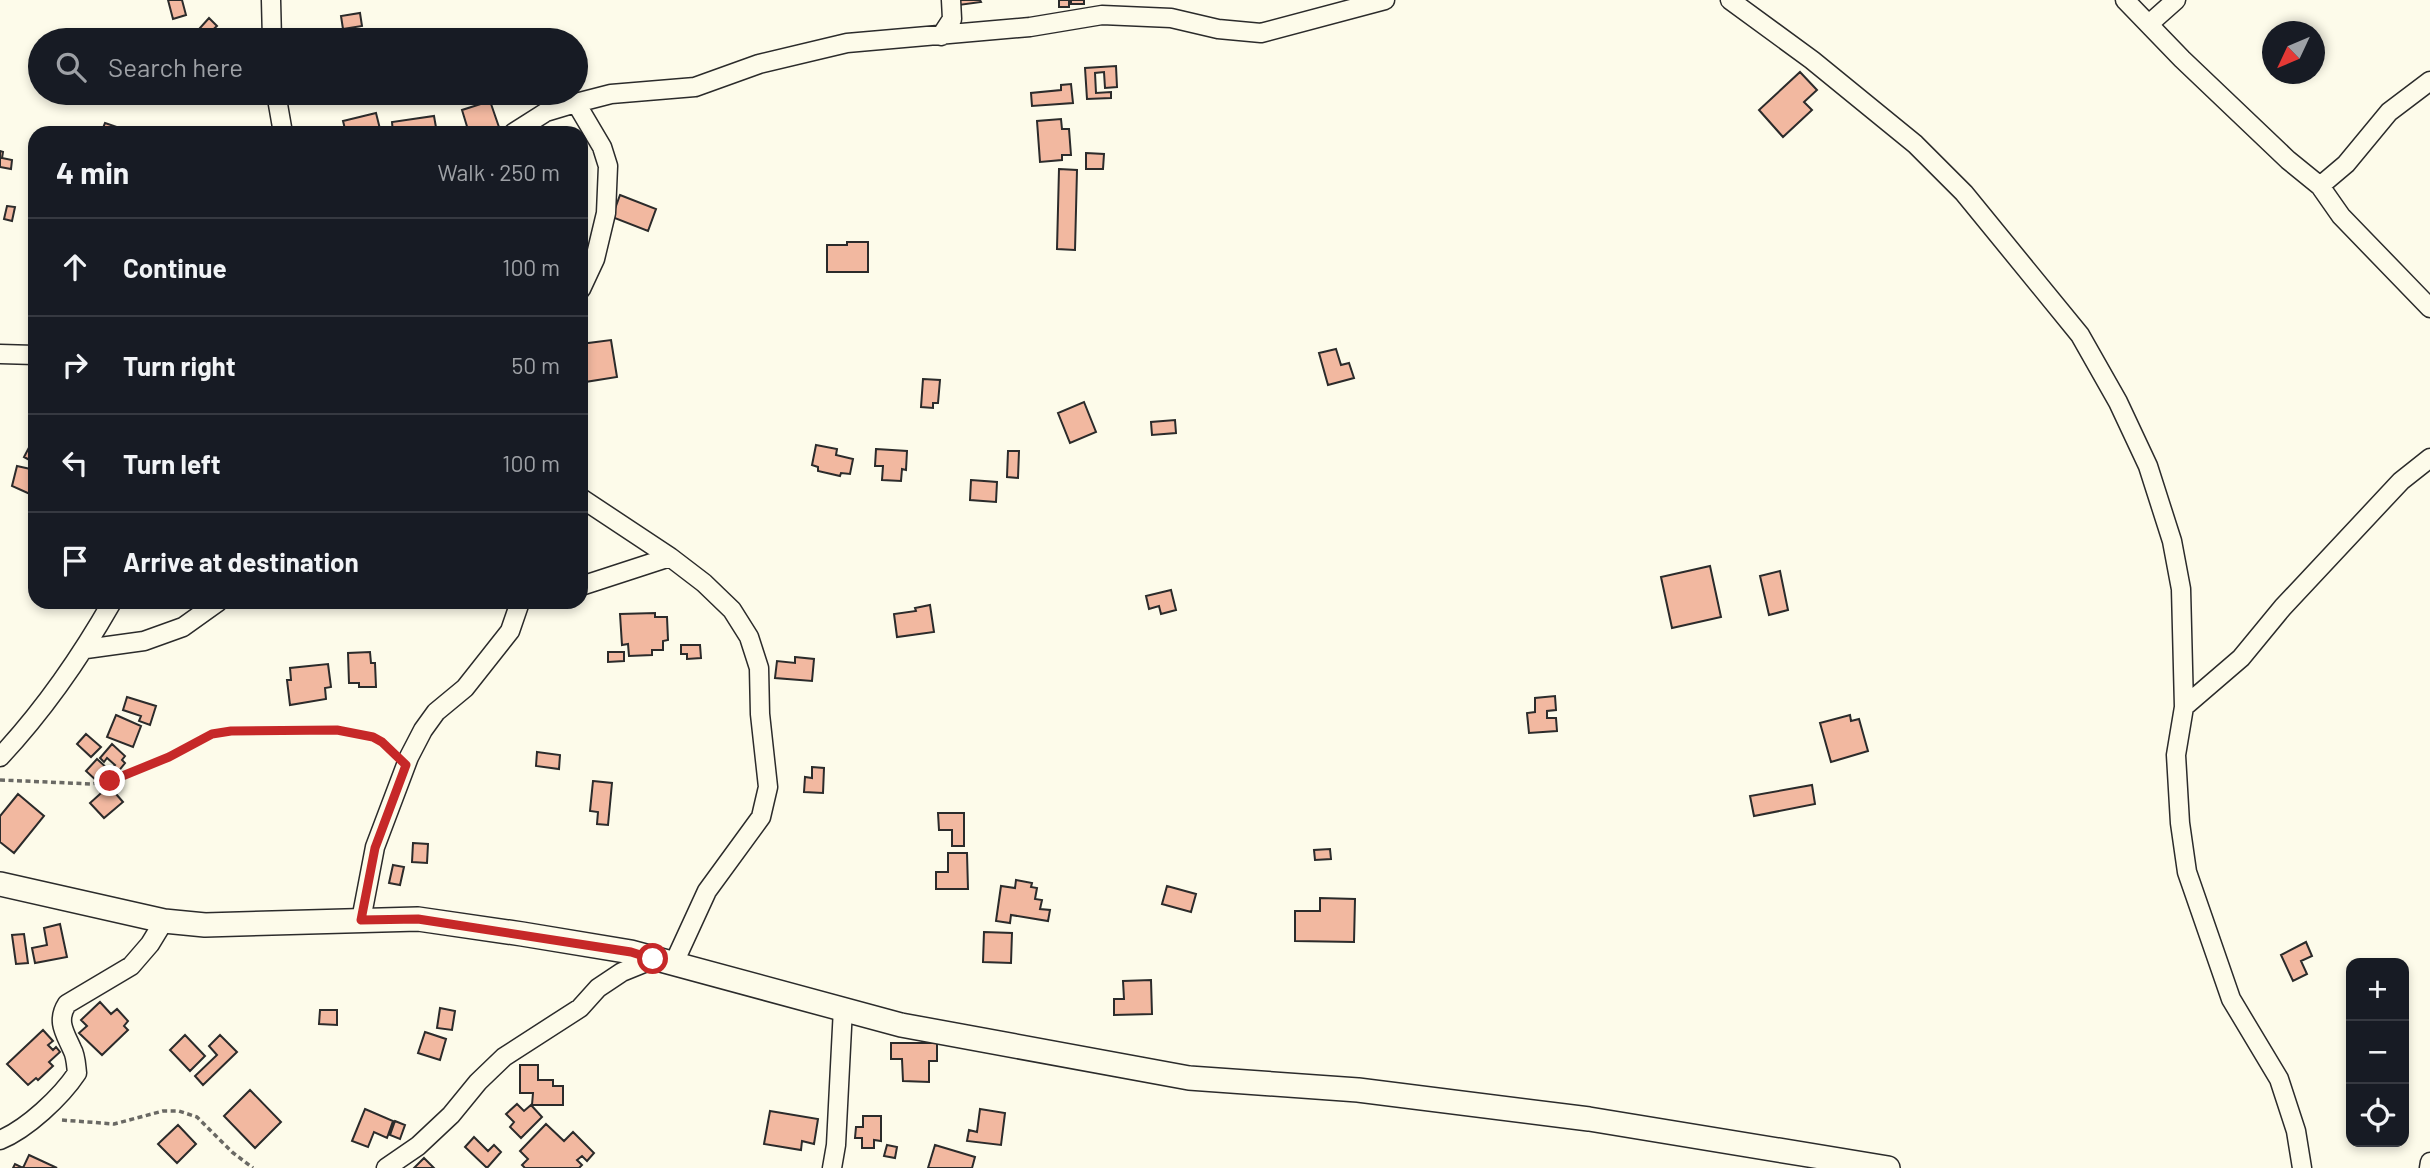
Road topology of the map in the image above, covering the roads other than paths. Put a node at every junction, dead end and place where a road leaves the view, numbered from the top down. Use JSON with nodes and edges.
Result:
{"nodes":[{"id":1,"x":271,"y":0,"type":"edge"},
{"id":2,"x":951,"y":0,"type":"edge"},
{"id":3,"x":1385,"y":0,"type":"edge"},
{"id":4,"x":1730,"y":0,"type":"edge"},
{"id":5,"x":2125,"y":0,"type":"edge"},
{"id":6,"x":2176,"y":0,"type":"edge"},
{"id":7,"x":2149,"y":24,"type":"junction"},
{"id":8,"x":271,"y":28,"type":"edge"},
{"id":9,"x":941,"y":36,"type":"junction"},
{"id":10,"x":2430,"y":81,"type":"edge"},
{"id":11,"x":588,"y":100,"type":"edge"},
{"id":12,"x":278,"y":105,"type":"edge"},
{"id":13,"x":569,"y":105,"type":"edge"},
{"id":14,"x":577,"y":105,"type":"edge"},
{"id":15,"x":282,"y":126,"type":"edge"},
{"id":16,"x":524,"y":126,"type":"edge"},
{"id":17,"x":2320,"y":187,"type":"junction"},
{"id":18,"x":588,"y":275,"type":"edge"},
{"id":19,"x":2430,"y":308,"type":"edge"},
{"id":20,"x":0,"y":354,"type":"edge"},
{"id":21,"x":28,"y":355,"type":"edge"},
{"id":22,"x":2430,"y":458,"type":"edge"},
{"id":23,"x":588,"y":503,"type":"edge"},
{"id":24,"x":670,"y":557,"type":"junction"},
{"id":25,"x":588,"y":584,"type":"edge"},
{"id":26,"x":108,"y":609,"type":"edge"},
{"id":27,"x":208,"y":609,"type":"edge"},
{"id":28,"x":518,"y":609,"type":"edge"},
{"id":29,"x":86,"y":649,"type":"junction"},
{"id":30,"x":2184,"y":707,"type":"junction"},
{"id":31,"x":0,"y":757,"type":"edge"},
{"id":32,"x":0,"y":884,"type":"edge"},
{"id":33,"x":164,"y":920,"type":"junction"},
{"id":34,"x":361,"y":920,"type":"junction"},
{"id":35,"x":663,"y":962,"type":"junction"},
{"id":36,"x":844,"y":1008,"type":"junction"},
{"id":37,"x":0,"y":1140,"type":"edge"},
{"id":38,"x":1814,"y":1161,"type":"edge"},
{"id":39,"x":2430,"y":1162,"type":"edge"},
{"id":40,"x":387,"y":1168,"type":"edge"},
{"id":41,"x":832,"y":1168,"type":"edge"},
{"id":42,"x":1888,"y":1168,"type":"edge"},
{"id":43,"x":2302,"y":1168,"type":"edge"},
{"id":44,"x":2429,"y":1168,"type":"edge"}],
"edges":[{"from":1,"to":8,"type":"street"},
{"from":2,"to":9,"type":"street"},
{"from":3,"to":9,"type":"street"},
{"from":4,"to":30,"type":"street"},
{"from":5,"to":7,"type":"street"},
{"from":6,"to":7,"type":"street"},
{"from":7,"to":17,"type":"street"},
{"from":9,"to":11,"type":"street"},
{"from":10,"to":17,"type":"street"},
{"from":12,"to":15,"type":"street"},
{"from":13,"to":16,"type":"street"},
{"from":14,"to":18,"type":"street"},
{"from":17,"to":19,"type":"street"},
{"from":20,"to":21,"type":"street"},
{"from":22,"to":30,"type":"street"},
{"from":23,"to":24,"type":"street"},
{"from":24,"to":25,"type":"street"},
{"from":24,"to":35,"type":"street"},
{"from":26,"to":29,"type":"street"},
{"from":27,"to":29,"type":"street"},
{"from":28,"to":34,"type":"street"},
{"from":29,"to":31,"type":"street"},
{"from":30,"to":43,"type":"street"},
{"from":32,"to":33,"type":"street"},
{"from":33,"to":34,"type":"street"},
{"from":33,"to":37,"type":"street"},
{"from":34,"to":35,"type":"street"},
{"from":35,"to":36,"type":"street"},
{"from":35,"to":40,"type":"street"},
{"from":36,"to":38,"type":"street"},
{"from":36,"to":41,"type":"street"},
{"from":38,"to":42,"type":"street"},
{"from":39,"to":44,"type":"street"}]}
